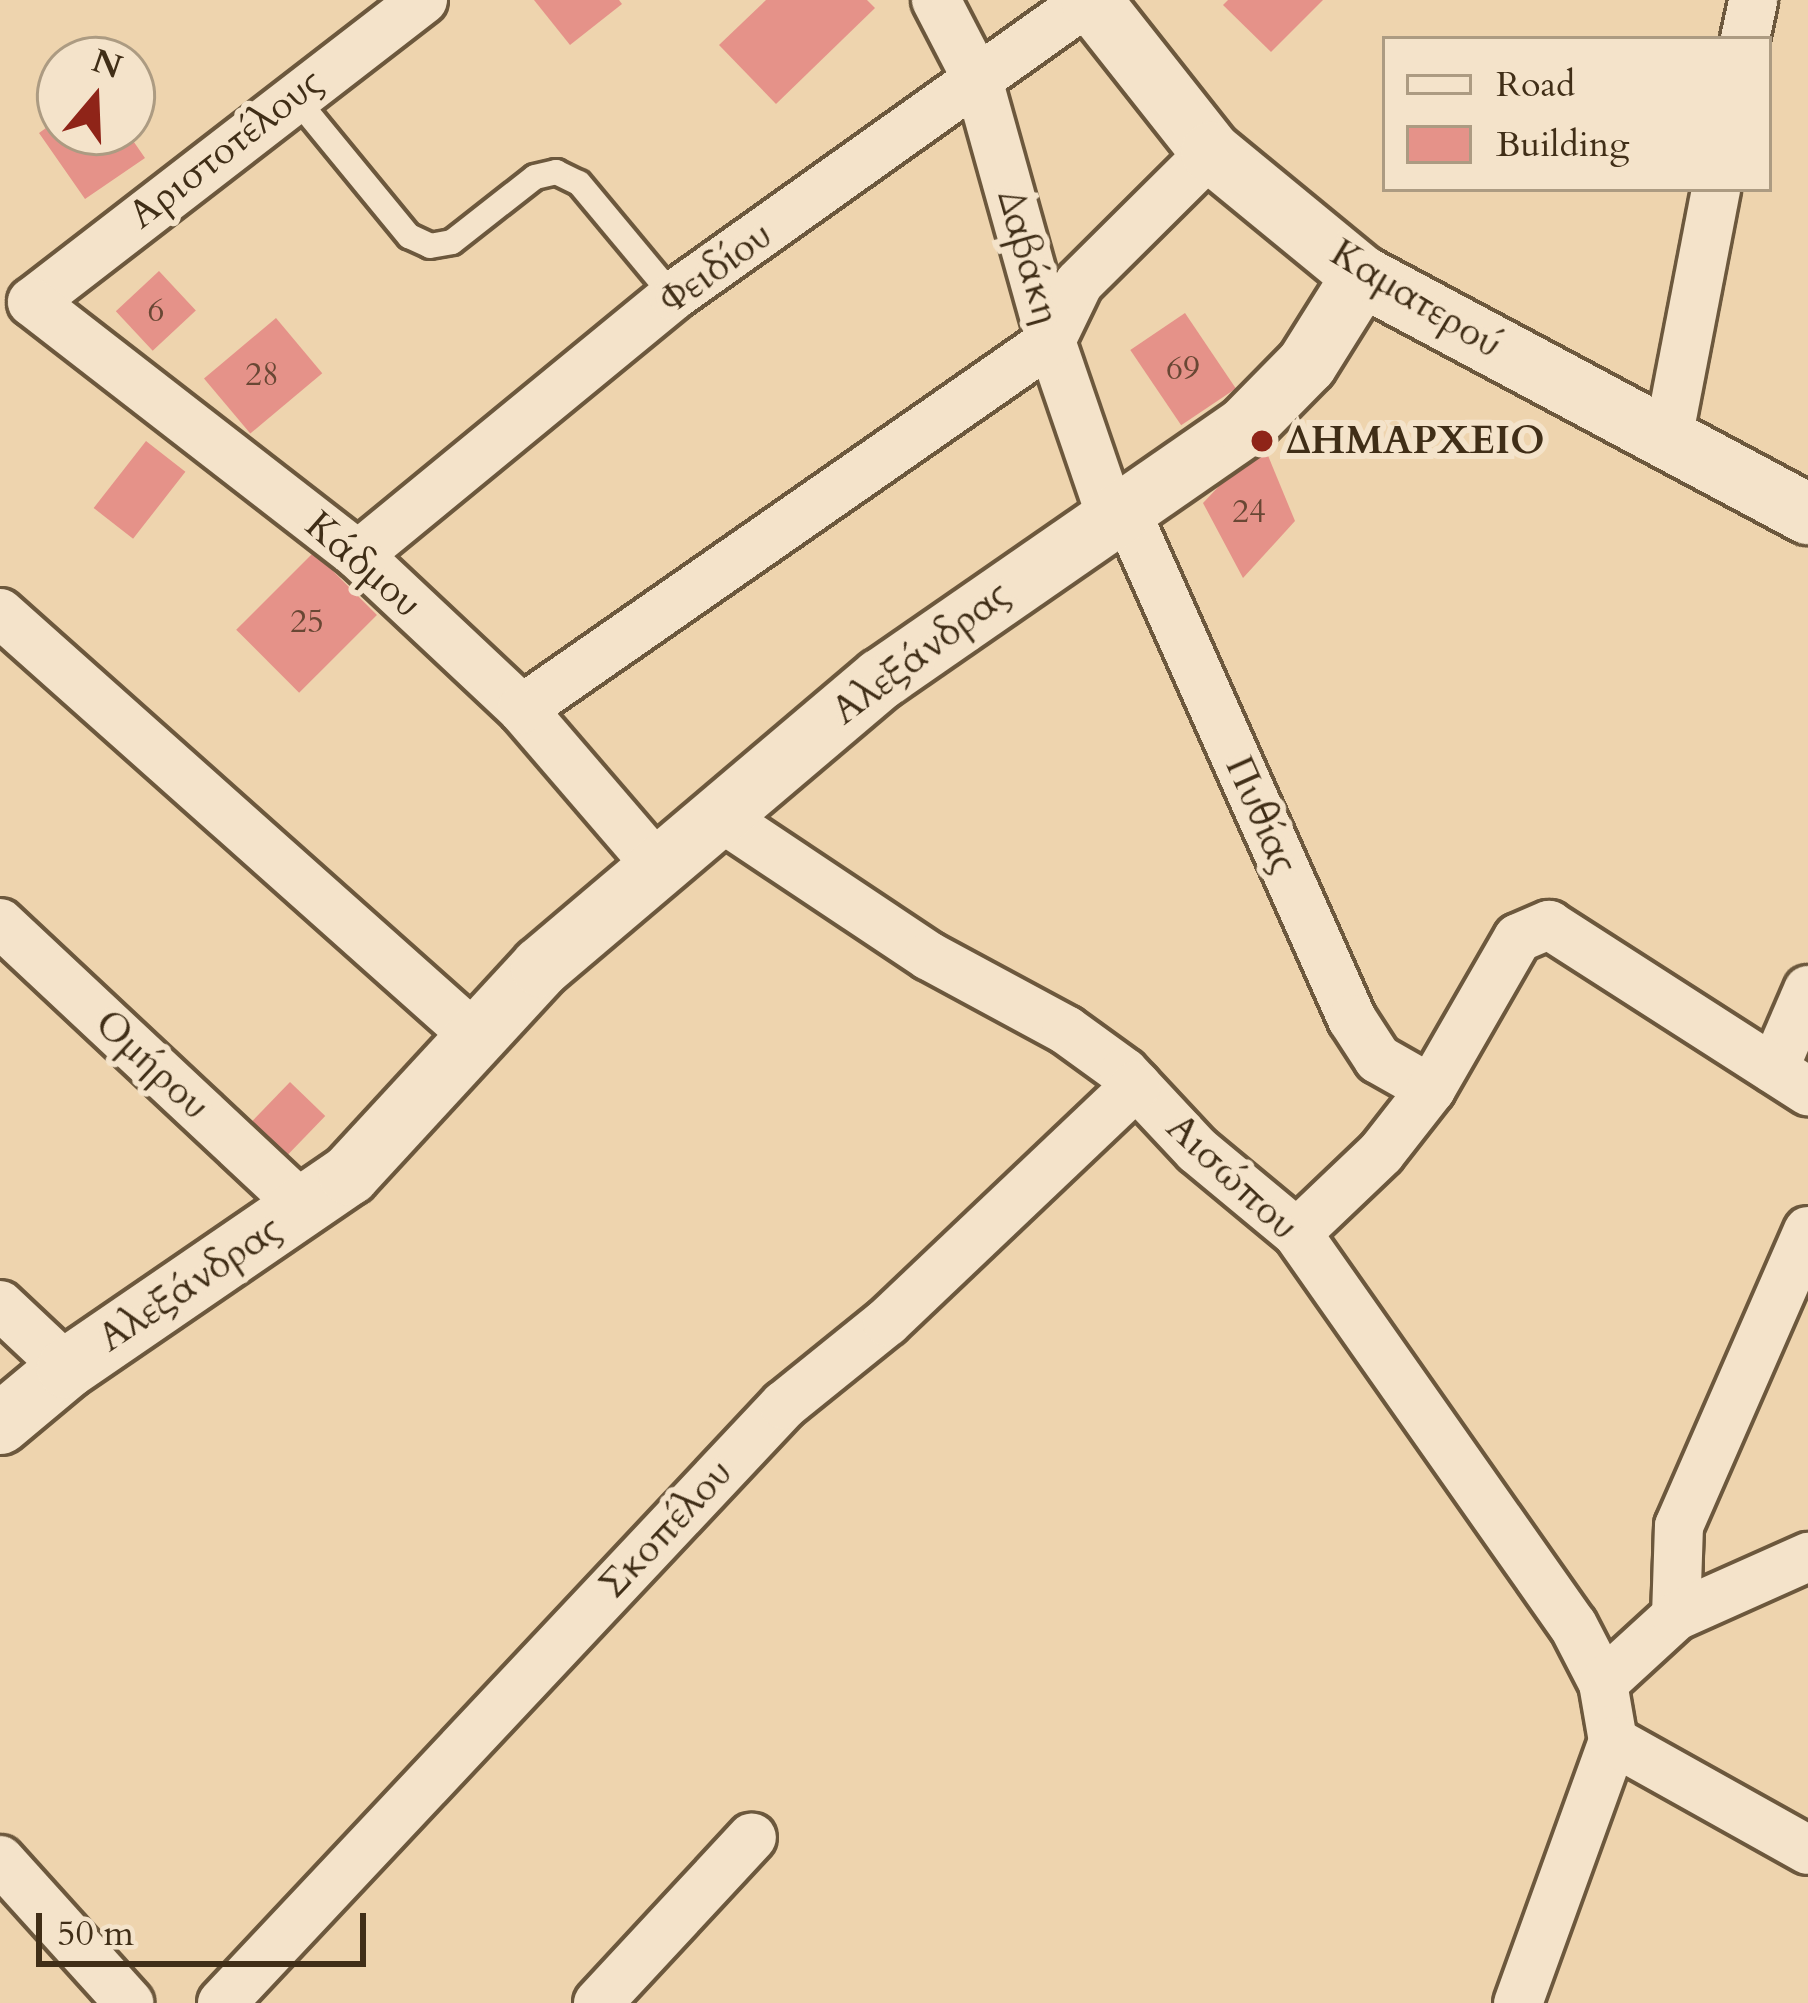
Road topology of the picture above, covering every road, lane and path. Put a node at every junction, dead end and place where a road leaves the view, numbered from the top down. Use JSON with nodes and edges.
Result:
{"nodes":[{"id":1,"x":423,"y":0,"type":"edge"},
{"id":2,"x":936,"y":0,"type":"edge"},
{"id":3,"x":1090,"y":0,"type":"edge"},
{"id":4,"x":1753,"y":0,"type":"edge"},
{"id":5,"x":1746,"y":36,"type":"edge"},
{"id":6,"x":979,"y":83,"type":"junction"},
{"id":7,"x":293,"y":95,"type":"junction"},
{"id":8,"x":1211,"y":152,"type":"junction"},
{"id":9,"x":1715,"y":192,"type":"edge"},
{"id":10,"x":1362,"y":276,"type":"junction"},
{"id":11,"x":673,"y":296,"type":"junction"},
{"id":12,"x":32,"y":302,"type":"joint"},
{"id":13,"x":1051,"y":341,"type":"junction"},
{"id":14,"x":1668,"y":440,"type":"junction"},
{"id":15,"x":1808,"y":514,"type":"edge"},
{"id":16,"x":1119,"y":515,"type":"junction"},
{"id":17,"x":358,"y":556,"type":"junction"},
{"id":18,"x":0,"y":614,"type":"edge"},
{"id":19,"x":522,"y":709,"type":"junction"},
{"id":20,"x":719,"y":816,"type":"junction"},
{"id":21,"x":658,"y":867,"type":"junction"},
{"id":22,"x":0,"y":922,"type":"edge"},
{"id":23,"x":1808,"y":991,"type":"edge"},
{"id":24,"x":476,"y":1036,"type":"junction"},
{"id":25,"x":1791,"y":1080,"type":"edge"},
{"id":26,"x":1138,"y":1085,"type":"junction"},
{"id":27,"x":1431,"y":1089,"type":"junction"},
{"id":28,"x":303,"y":1207,"type":"junction"},
{"id":29,"x":1808,"y":1231,"type":"edge"},
{"id":30,"x":1298,"y":1233,"type":"junction"},
{"id":31,"x":0,"y":1305,"type":"edge"},
{"id":32,"x":67,"y":1368,"type":"junction"},
{"id":33,"x":0,"y":1424,"type":"edge"},
{"id":34,"x":1808,"y":1557,"type":"edge"},
{"id":35,"x":1676,"y":1616,"type":"junction"},
{"id":36,"x":1603,"y":1683,"type":"junction"},
{"id":37,"x":1612,"y":1741,"type":"junction"},
{"id":38,"x":752,"y":1837,"type":"dead end"},
{"id":39,"x":1808,"y":1850,"type":"edge"},
{"id":40,"x":0,"y":1860,"type":"edge"},
{"id":41,"x":129,"y":2003,"type":"edge"},
{"id":42,"x":222,"y":2003,"type":"edge"},
{"id":43,"x":598,"y":2003,"type":"edge"},
{"id":44,"x":1518,"y":2003,"type":"edge"}],
"edges":[{"from":1,"to":7,"type":"street","name":"Αριστοτέλους"},
{"from":2,"to":6,"type":"street","name":"Δαβάκη"},
{"from":3,"to":6,"type":"street","name":"Φειδίου"},
{"from":3,"to":8,"type":"street","name":"Καματερού"},
{"from":4,"to":5,"type":"street"},
{"from":6,"to":11,"type":"street","name":"Φειδίου"},
{"from":6,"to":13,"type":"street","name":"Δαβάκη"},
{"from":7,"to":11,"type":"lane"},
{"from":7,"to":12,"type":"street","name":"Αριστοτέλους"},
{"from":8,"to":10,"type":"street","name":"Καματερού"},
{"from":8,"to":13,"type":"street"},
{"from":9,"to":14,"type":"street"},
{"from":10,"to":14,"type":"street","name":"Καματερού"},
{"from":10,"to":16,"type":"street","name":"Αλεξάνδρας"},
{"from":11,"to":17,"type":"street","name":"Φειδίου"},
{"from":12,"to":17,"type":"street","name":"Κάδμου"},
{"from":13,"to":16,"type":"street","name":"Δαβάκη"},
{"from":13,"to":19,"type":"street"},
{"from":14,"to":15,"type":"street","name":"Καματερού"},
{"from":16,"to":20,"type":"street","name":"Αλεξάνδρας"},
{"from":16,"to":27,"type":"street","name":"Πυθίας"},
{"from":17,"to":19,"type":"street","name":"Κάδμου"},
{"from":18,"to":24,"type":"street"},
{"from":19,"to":21,"type":"street","name":"Κάδμου"},
{"from":20,"to":21,"type":"street","name":"Αλεξάνδρας"},
{"from":20,"to":26,"type":"street","name":"Αισώπου"},
{"from":21,"to":24,"type":"street","name":"Αλεξάνδρας"},
{"from":22,"to":28,"type":"street","name":"Ομήρου"},
{"from":23,"to":25,"type":"street"},
{"from":24,"to":28,"type":"street","name":"Αλεξάνδρας"},
{"from":25,"to":27,"type":"street"},
{"from":26,"to":30,"type":"street","name":"Αισώπου"},
{"from":26,"to":42,"type":"street","name":"Σκοπέλου"},
{"from":27,"to":30,"type":"street"},
{"from":28,"to":32,"type":"street","name":"Αλεξάνδρας"},
{"from":29,"to":35,"type":"street"},
{"from":30,"to":36,"type":"street","name":"Αισώπου"},
{"from":31,"to":32,"type":"street"},
{"from":32,"to":33,"type":"street","name":"Αλεξάνδρας"},
{"from":34,"to":35,"type":"street"},
{"from":35,"to":36,"type":"street"},
{"from":36,"to":37,"type":"street","name":"Αισώπου"},
{"from":37,"to":39,"type":"street"},
{"from":37,"to":44,"type":"street"},
{"from":38,"to":43,"type":"street"},
{"from":40,"to":41,"type":"street"}]}
